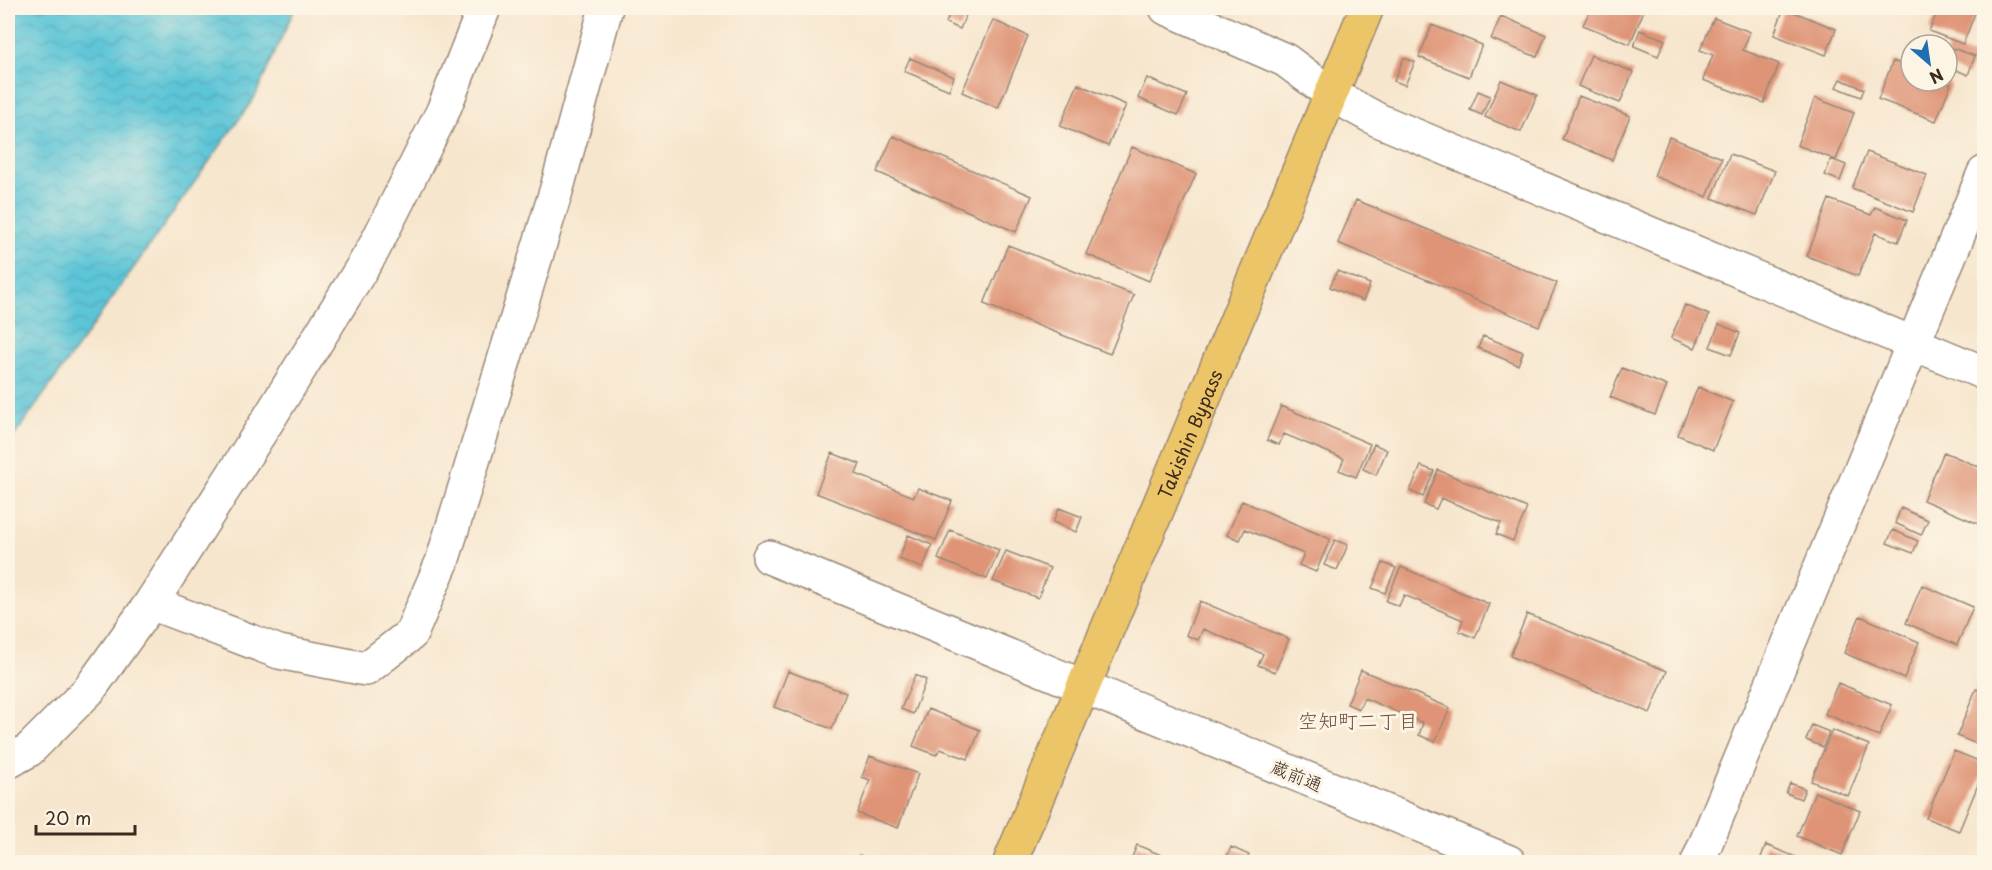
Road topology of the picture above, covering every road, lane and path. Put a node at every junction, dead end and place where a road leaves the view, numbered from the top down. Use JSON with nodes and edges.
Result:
{"nodes":[{"id":1,"x":484,"y":8,"type":"edge"},
{"id":2,"x":606,"y":8,"type":"edge"},
{"id":3,"x":1166,"y":8,"type":"edge"},
{"id":4,"x":1367,"y":8,"type":"edge"},
{"id":5,"x":1331,"y":94,"type":"junction"},
{"id":6,"x":1984,"y":172,"type":"edge"},
{"id":7,"x":1913,"y":344,"type":"junction"},
{"id":8,"x":1984,"y":373,"type":"edge"},
{"id":9,"x":769,"y":557,"type":"dead end"},
{"id":10,"x":151,"y":603,"type":"junction"},
{"id":11,"x":1084,"y":687,"type":"junction"},
{"id":12,"x":8,"y":762,"type":"edge"},
{"id":13,"x":1010,"y":862,"type":"edge"},
{"id":14,"x":1509,"y":862,"type":"edge"},
{"id":15,"x":1698,"y":862,"type":"edge"}],
"edges":[{"from":1,"to":10,"type":"street"},
{"from":2,"to":10,"type":"street"},
{"from":3,"to":5,"type":"street"},
{"from":4,"to":5,"type":"highway","name":"Takishin Bypass"},
{"from":5,"to":7,"type":"street"},
{"from":5,"to":11,"type":"highway","name":"Takishin Bypass"},
{"from":6,"to":7,"type":"street"},
{"from":7,"to":8,"type":"street"},
{"from":7,"to":15,"type":"street"},
{"from":9,"to":11,"type":"street","name":"蔵前通"},
{"from":10,"to":12,"type":"street"},
{"from":11,"to":13,"type":"highway","name":"Takishin Bypass"},
{"from":11,"to":14,"type":"street","name":"蔵前通"}]}
